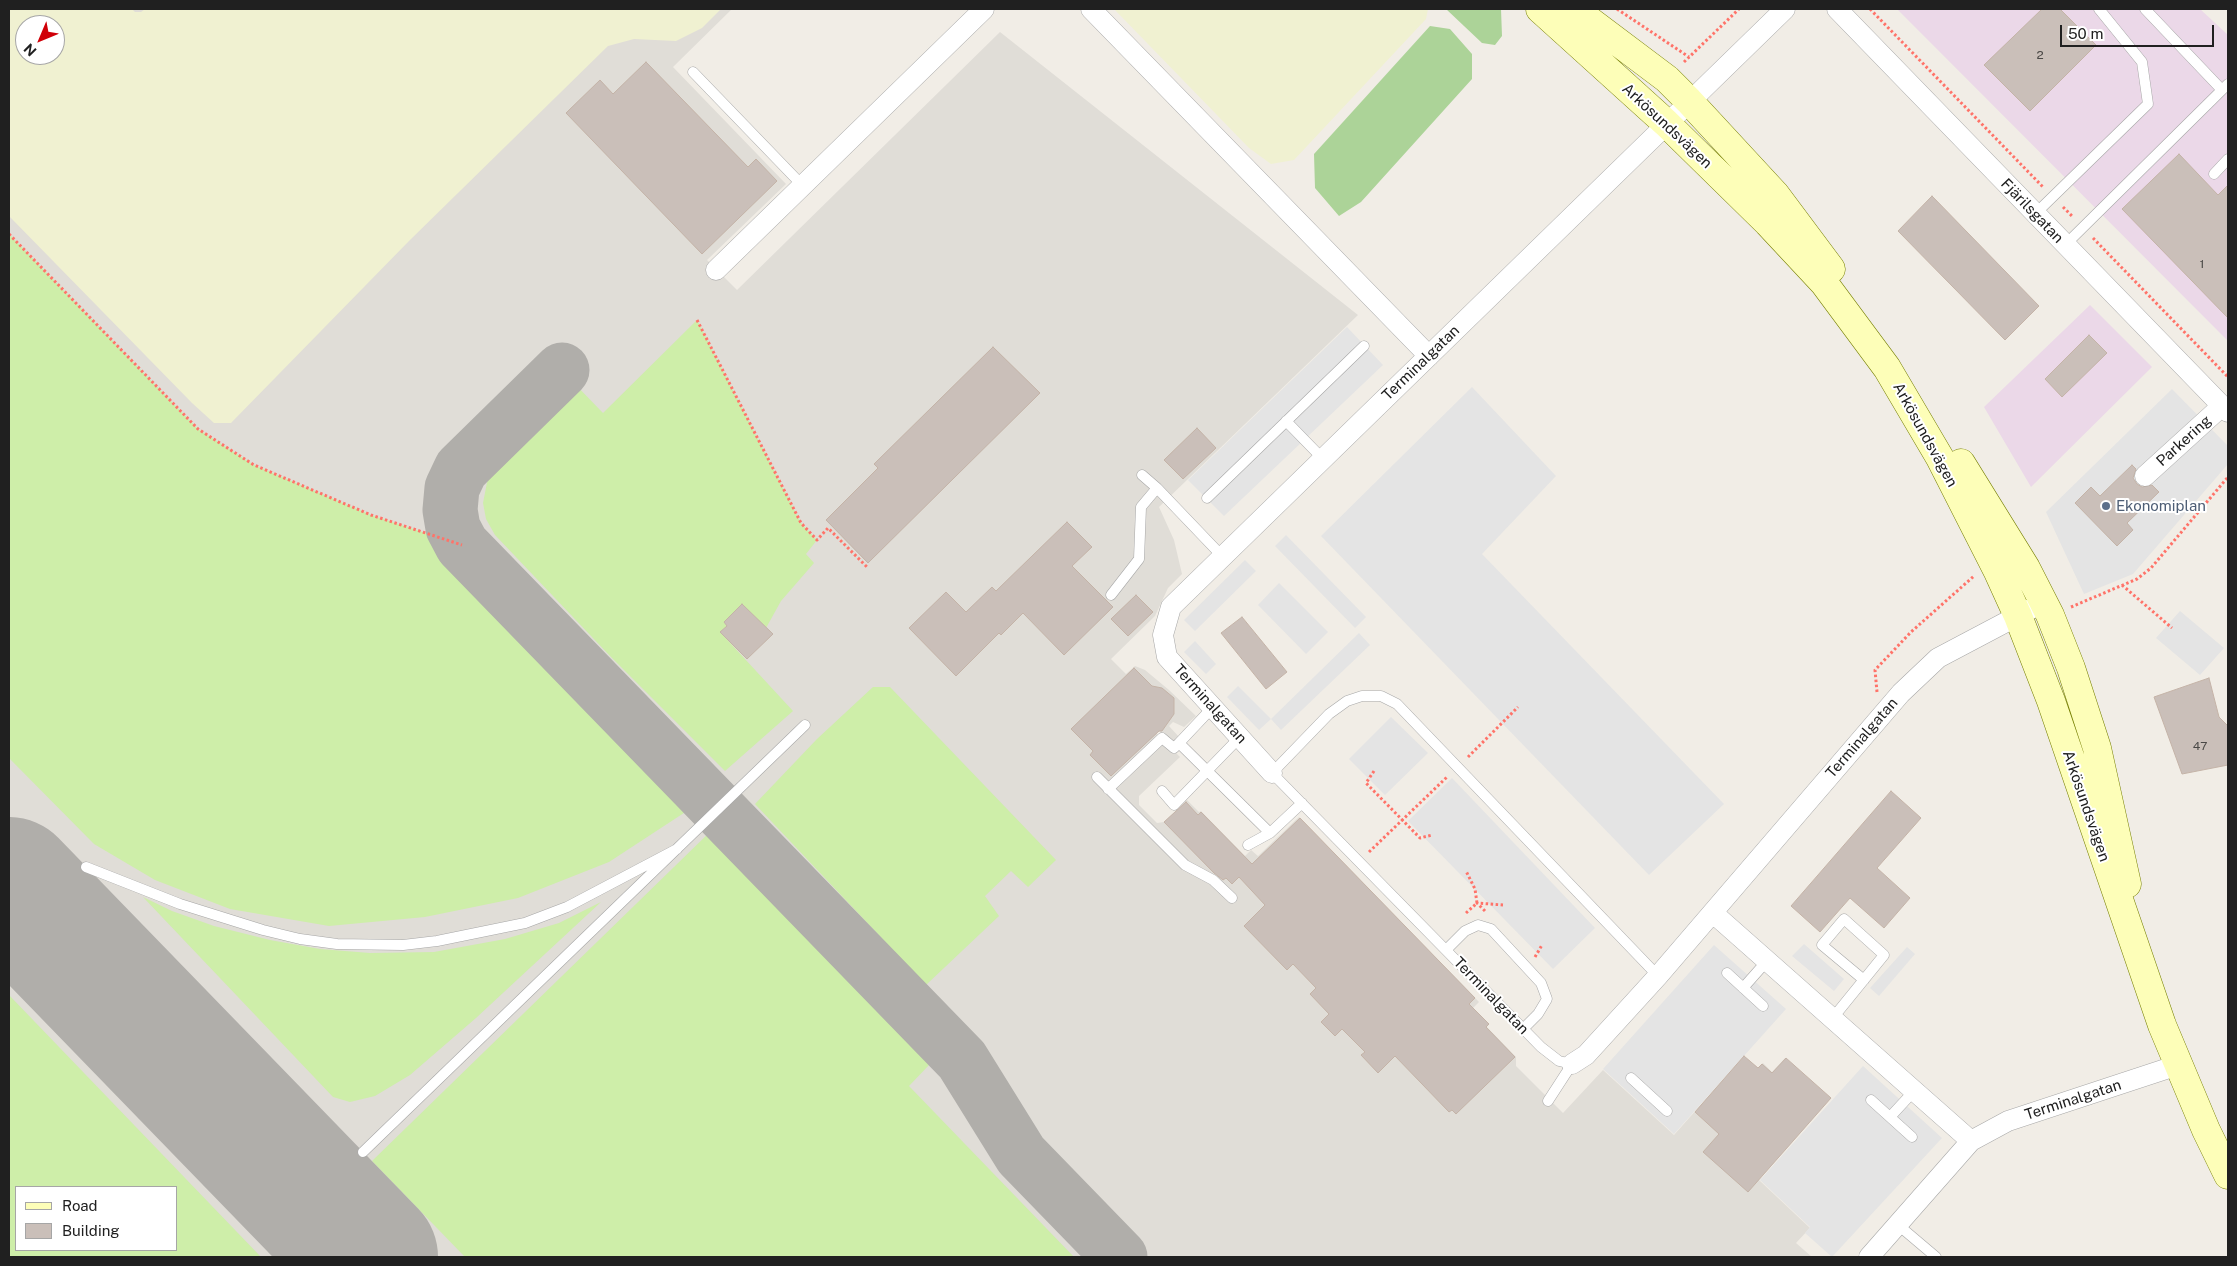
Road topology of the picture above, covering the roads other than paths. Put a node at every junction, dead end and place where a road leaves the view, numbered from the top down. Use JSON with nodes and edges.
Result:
{"nodes":[{"id":1,"x":984,"y":9,"type":"edge"},
{"id":2,"x":1091,"y":9,"type":"edge"},
{"id":3,"x":1540,"y":9,"type":"edge"},
{"id":4,"x":1574,"y":9,"type":"edge"},
{"id":5,"x":1785,"y":9,"type":"edge"},
{"id":6,"x":1838,"y":9,"type":"edge"},
{"id":7,"x":2099,"y":9,"type":"edge"},
{"id":8,"x":2145,"y":9,"type":"edge"},
{"id":9,"x":693,"y":72,"type":"dead end"},
{"id":10,"x":2225,"y":87,"type":"edge"},
{"id":11,"x":1689,"y":100,"type":"junction"},
{"id":12,"x":1666,"y":123,"type":"junction"},
{"id":13,"x":2228,"y":159,"type":"edge"},
{"id":14,"x":2214,"y":174,"type":"dead end"},
{"id":15,"x":802,"y":185,"type":"junction"},
{"id":16,"x":2035,"y":214,"type":"junction"},
{"id":17,"x":2065,"y":245,"type":"junction"},
{"id":18,"x":716,"y":270,"type":"dead end"},
{"id":19,"x":1364,"y":346,"type":"dead end"},
{"id":20,"x":1429,"y":356,"type":"junction"},
{"id":21,"x":2226,"y":408,"type":"edge"},
{"id":22,"x":1286,"y":421,"type":"junction"},
{"id":23,"x":1323,"y":459,"type":"junction"},
{"id":24,"x":1142,"y":475,"type":"dead end"},
{"id":25,"x":2145,"y":476,"type":"dead end"},
{"id":26,"x":1157,"y":488,"type":"junction"},
{"id":27,"x":1206,"y":498,"type":"dead end"},
{"id":28,"x":1222,"y":556,"type":"junction"},
{"id":29,"x":1111,"y":595,"type":"dead end"},
{"id":30,"x":2058,"y":606,"type":"junction"},
{"id":31,"x":2018,"y":616,"type":"junction"},
{"id":32,"x":1212,"y":708,"type":"junction"},
{"id":33,"x":805,"y":725,"type":"dead end"},
{"id":34,"x":1240,"y":738,"type":"junction"},
{"id":35,"x":1179,"y":743,"type":"junction"},
{"id":36,"x":1208,"y":770,"type":"junction"},
{"id":37,"x":1272,"y":773,"type":"junction"},
{"id":38,"x":1097,"y":777,"type":"dead end"},
{"id":39,"x":1108,"y":789,"type":"junction"},
{"id":40,"x":1162,"y":791,"type":"dead end"},
{"id":41,"x":1302,"y":803,"type":"junction"},
{"id":42,"x":1270,"y":833,"type":"junction"},
{"id":43,"x":1248,"y":845,"type":"dead end"},
{"id":44,"x":676,"y":849,"type":"junction"},
{"id":45,"x":86,"y":867,"type":"dead end"},
{"id":46,"x":1232,"y":898,"type":"dead end"},
{"id":47,"x":1712,"y":913,"type":"junction"},
{"id":48,"x":1446,"y":950,"type":"junction"},
{"id":49,"x":1766,"y":962,"type":"junction"},
{"id":50,"x":2144,"y":969,"type":"junction"},
{"id":51,"x":1726,"y":973,"type":"dead end"},
{"id":52,"x":1658,"y":976,"type":"junction"},
{"id":53,"x":1864,"y":980,"type":"junction"},
{"id":54,"x":1743,"y":988,"type":"junction"},
{"id":55,"x":1763,"y":1006,"type":"dead end"},
{"id":56,"x":1832,"y":1019,"type":"junction"},
{"id":57,"x":1523,"y":1029,"type":"junction"},
{"id":58,"x":1572,"y":1064,"type":"junction"},
{"id":59,"x":2178,"y":1065,"type":"junction"},
{"id":60,"x":1631,"y":1078,"type":"dead end"},
{"id":61,"x":1914,"y":1091,"type":"junction"},
{"id":62,"x":1871,"y":1100,"type":"dead end"},
{"id":63,"x":1548,"y":1101,"type":"dead end"},
{"id":64,"x":1667,"y":1112,"type":"dead end"},
{"id":65,"x":1890,"y":1117,"type":"junction"},
{"id":66,"x":1912,"y":1137,"type":"dead end"},
{"id":67,"x":1971,"y":1141,"type":"junction"},
{"id":68,"x":363,"y":1152,"type":"dead end"},
{"id":69,"x":2228,"y":1175,"type":"edge"},
{"id":70,"x":1897,"y":1224,"type":"junction"},
{"id":71,"x":1869,"y":1257,"type":"edge"},
{"id":72,"x":1936,"y":1257,"type":"edge"}],
"edges":[{"from":1,"to":15,"type":"street"},
{"from":2,"to":20,"type":"street"},
{"from":3,"to":12,"type":"main road","name":"Arkösundsvägen"},
{"from":4,"to":11,"type":"main road","name":"Arkösundsvägen"},
{"from":5,"to":11,"type":"street","name":"Terminalgatan"},
{"from":6,"to":16,"type":"street","name":"Fjärilsgatan"},
{"from":7,"to":16,"type":"lane"},
{"from":8,"to":10,"type":"lane"},
{"from":9,"to":15,"type":"lane"},
{"from":10,"to":17,"type":"lane"},
{"from":11,"to":12,"type":"street","name":"Terminalgatan"},
{"from":11,"to":30,"type":"main road","name":"Arkösundsvägen"},
{"from":12,"to":20,"type":"street","name":"Terminalgatan"},
{"from":12,"to":31,"type":"main road","name":"Arkösundsvägen"},
{"from":13,"to":14,"type":"lane"},
{"from":15,"to":18,"type":"street"},
{"from":16,"to":17,"type":"street","name":"Fjärilsgatan"},
{"from":17,"to":21,"type":"street","name":"Fjärilsgatan"},
{"from":19,"to":22,"type":"lane"},
{"from":20,"to":23,"type":"street","name":"Terminalgatan"},
{"from":21,"to":25,"type":"street","name":"Parkering"},
{"from":22,"to":23,"type":"lane"},
{"from":22,"to":27,"type":"lane"},
{"from":23,"to":28,"type":"street","name":"Terminalgatan"},
{"from":24,"to":26,"type":"lane"},
{"from":26,"to":28,"type":"lane"},
{"from":26,"to":29,"type":"lane"},
{"from":28,"to":32,"type":"street","name":"Terminalgatan"},
{"from":30,"to":31,"type":"street","name":"Terminalgatan"},
{"from":30,"to":50,"type":"main road","name":"Arkösundsvägen"},
{"from":31,"to":47,"type":"street","name":"Terminalgatan"},
{"from":31,"to":50,"type":"main road","name":"Arkösundsvägen"},
{"from":32,"to":34,"type":"street","name":"Terminalgatan"},
{"from":32,"to":35,"type":"lane"},
{"from":33,"to":44,"type":"lane"},
{"from":34,"to":36,"type":"lane"},
{"from":34,"to":37,"type":"street","name":"Terminalgatan"},
{"from":35,"to":36,"type":"lane"},
{"from":35,"to":39,"type":"lane"},
{"from":36,"to":40,"type":"lane"},
{"from":36,"to":42,"type":"lane"},
{"from":37,"to":41,"type":"lane","name":"Terminalgatan"},
{"from":37,"to":52,"type":"lane"},
{"from":38,"to":39,"type":"lane"},
{"from":39,"to":46,"type":"lane"},
{"from":41,"to":42,"type":"lane"},
{"from":41,"to":48,"type":"lane","name":"Terminalgatan"},
{"from":42,"to":43,"type":"lane"},
{"from":44,"to":45,"type":"lane"},
{"from":44,"to":68,"type":"lane"},
{"from":47,"to":49,"type":"street"},
{"from":47,"to":52,"type":"street","name":"Terminalgatan"},
{"from":48,"to":57,"type":"lane","name":"Terminalgatan"},
{"from":48,"to":57,"type":"lane"},
{"from":49,"to":54,"type":"lane"},
{"from":49,"to":56,"type":"street"},
{"from":50,"to":59,"type":"main road","name":"Arkösundsvägen"},
{"from":51,"to":54,"type":"lane"},
{"from":52,"to":58,"type":"street","name":"Terminalgatan"},
{"from":53,"to":53,"type":"lane"},
{"from":53,"to":56,"type":"lane"},
{"from":54,"to":55,"type":"lane"},
{"from":56,"to":61,"type":"street"},
{"from":57,"to":58,"type":"lane","name":"Terminalgatan"},
{"from":58,"to":63,"type":"lane"},
{"from":59,"to":67,"type":"street","name":"Terminalgatan"},
{"from":59,"to":69,"type":"main road","name":"Arkösundsvägen"},
{"from":60,"to":64,"type":"lane"},
{"from":61,"to":65,"type":"lane"},
{"from":61,"to":67,"type":"street"},
{"from":62,"to":65,"type":"lane"},
{"from":65,"to":66,"type":"lane"},
{"from":67,"to":70,"type":"street","name":"Terminalgatan"},
{"from":70,"to":71,"type":"street","name":"Terminalgatan"},
{"from":70,"to":72,"type":"lane"}]}
